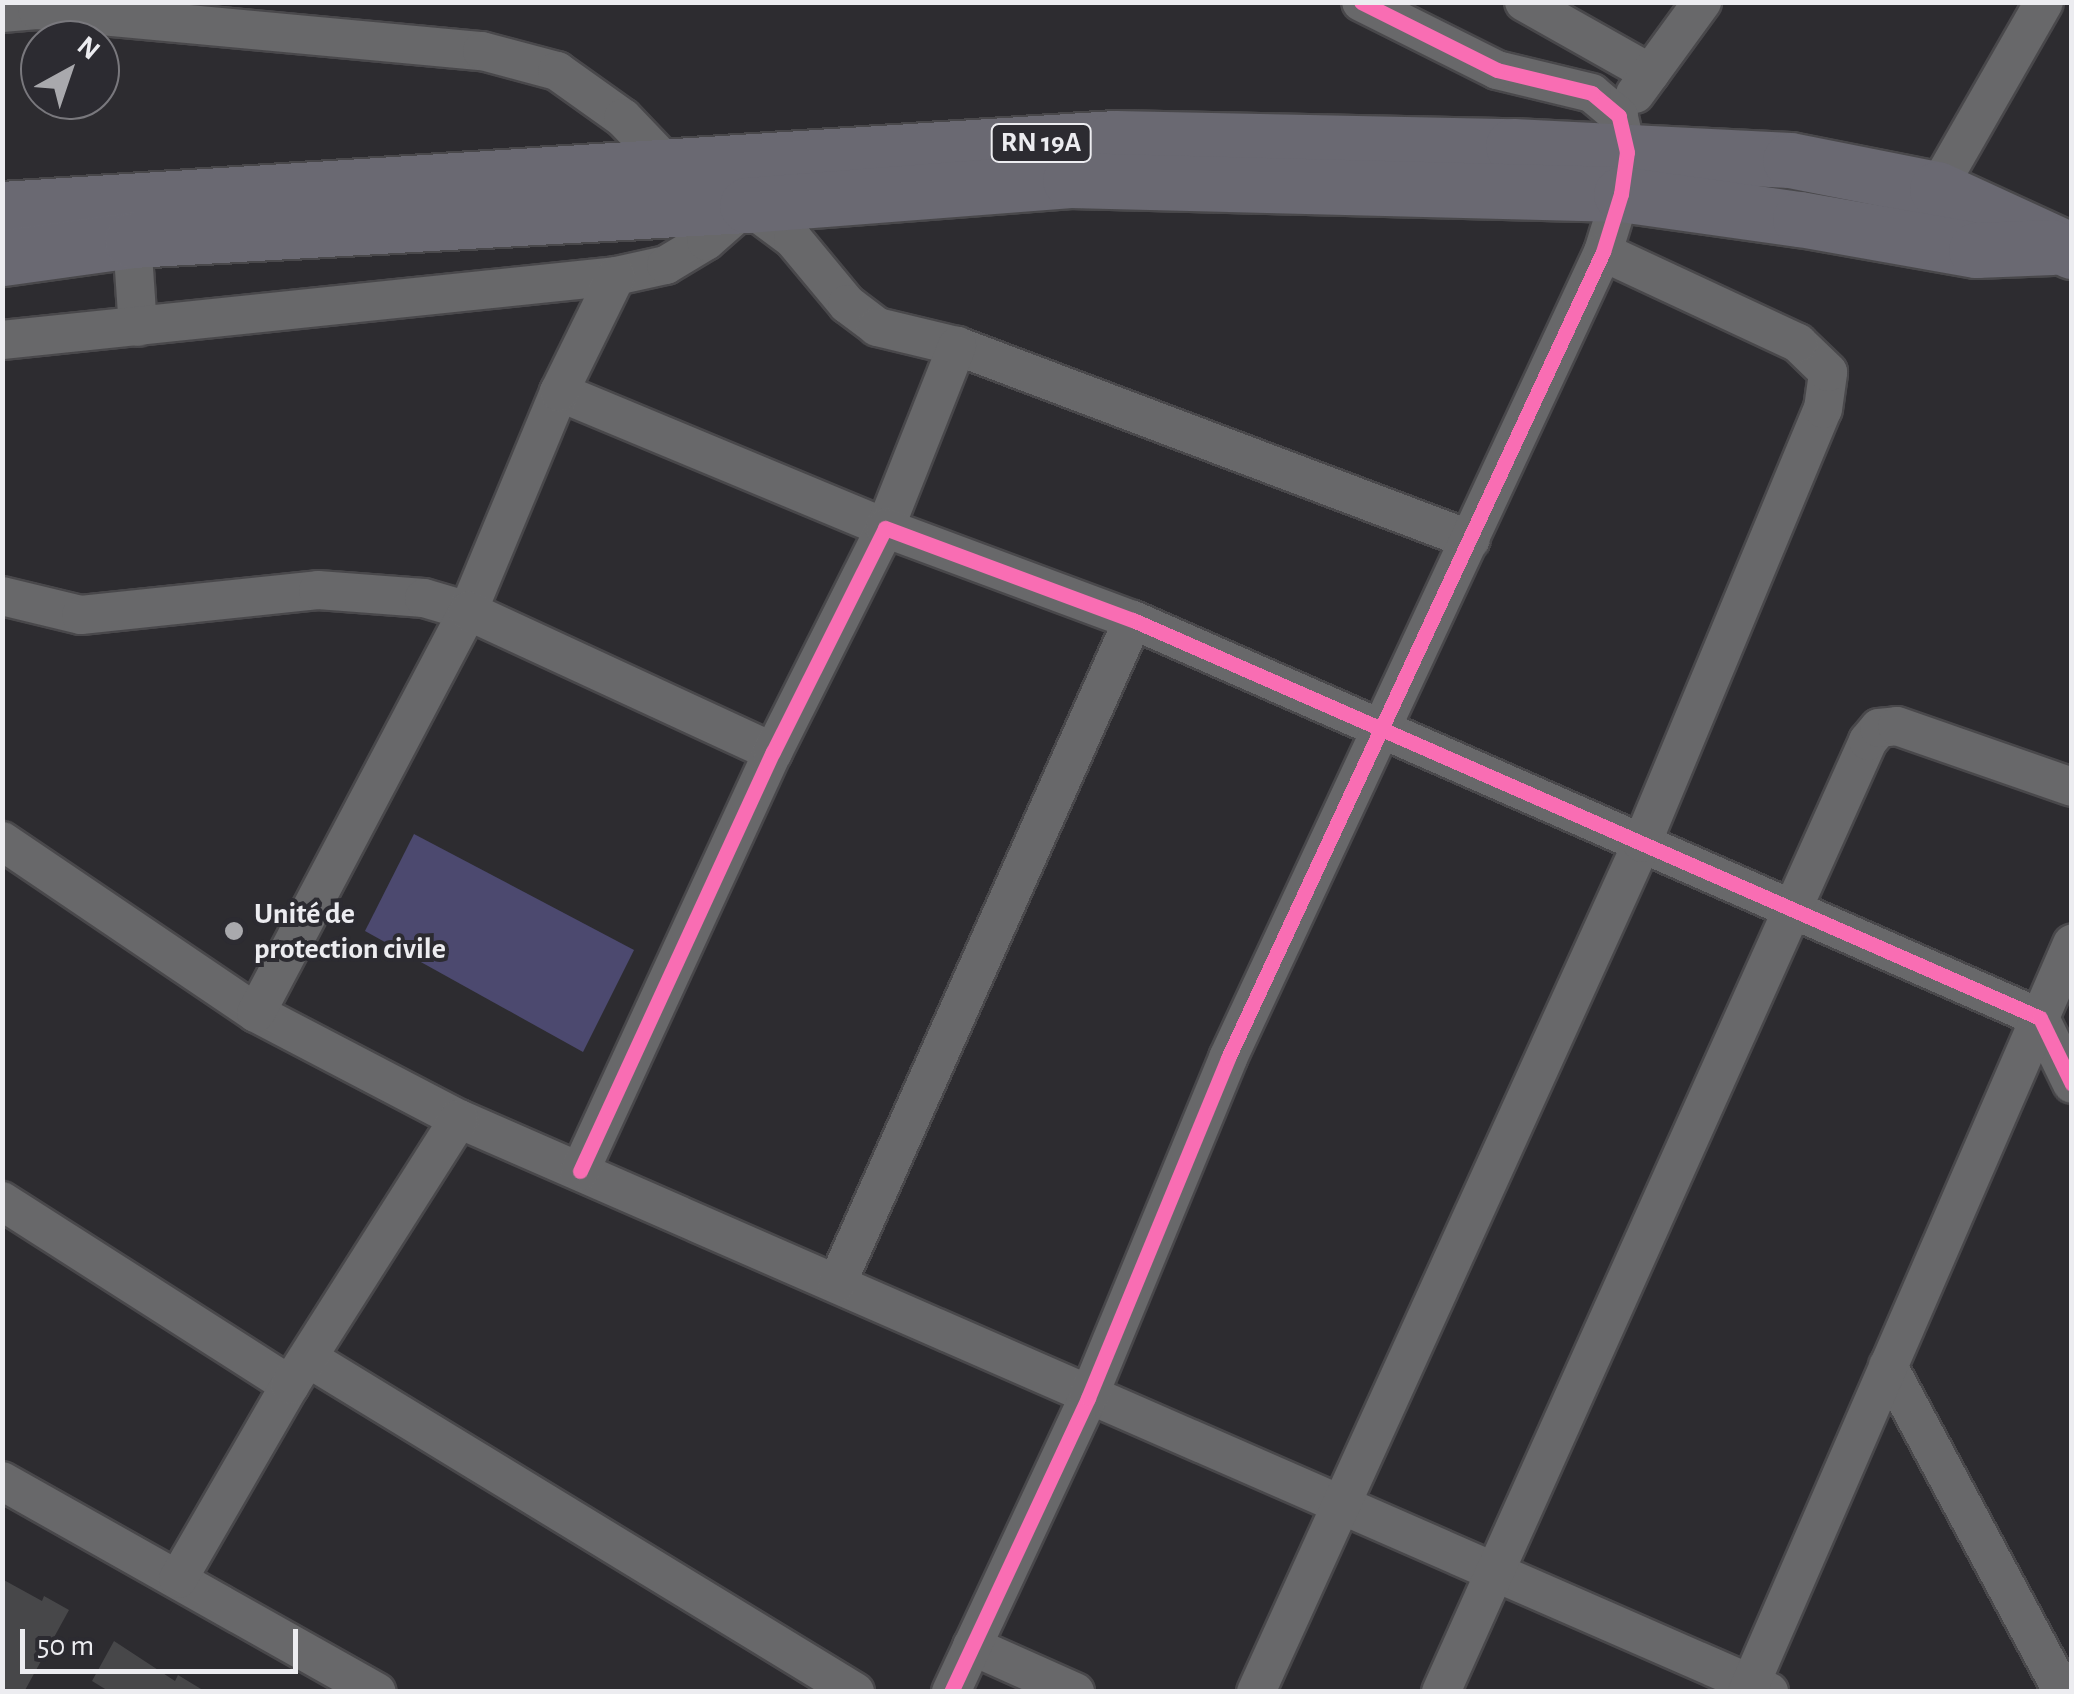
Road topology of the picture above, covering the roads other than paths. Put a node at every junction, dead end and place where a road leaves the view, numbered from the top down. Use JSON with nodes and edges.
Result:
{"nodes":[{"id":1,"x":1361,"y":2,"type":"edge"},
{"id":2,"x":1524,"y":2,"type":"edge"},
{"id":3,"x":1702,"y":2,"type":"edge"},
{"id":4,"x":2044,"y":2,"type":"edge"},
{"id":5,"x":2,"y":13,"type":"edge"},
{"id":6,"x":1650,"y":73,"type":"junction"},
{"id":7,"x":1622,"y":154,"type":"junction"},
{"id":8,"x":671,"y":168,"type":"junction"},
{"id":9,"x":1936,"y":189,"type":"junction"},
{"id":10,"x":748,"y":204,"type":"junction"},
{"id":11,"x":2,"y":208,"type":"edge"},
{"id":12,"x":132,"y":240,"type":"junction"},
{"id":13,"x":2069,"y":247,"type":"edge"},
{"id":14,"x":1603,"y":252,"type":"junction"},
{"id":15,"x":2,"y":258,"type":"edge"},
{"id":16,"x":616,"y":276,"type":"junction"},
{"id":17,"x":138,"y":326,"type":"junction"},
{"id":18,"x":2,"y":340,"type":"edge"},
{"id":19,"x":957,"y":346,"type":"junction"},
{"id":20,"x":558,"y":392,"type":"junction"},
{"id":21,"x":885,"y":528,"type":"junction"},
{"id":22,"x":1472,"y":540,"type":"junction"},
{"id":23,"x":2,"y":596,"type":"edge"},
{"id":24,"x":468,"y":611,"type":"junction"},
{"id":25,"x":1133,"y":620,"type":"junction"},
{"id":26,"x":1379,"y":729,"type":"junction"},
{"id":27,"x":774,"y":752,"type":"junction"},
{"id":28,"x":2072,"y":787,"type":"edge"},
{"id":29,"x":2,"y":841,"type":"edge"},
{"id":30,"x":1642,"y":843,"type":"junction"},
{"id":31,"x":1794,"y":906,"type":"junction"},
{"id":32,"x":2072,"y":944,"type":"edge"},
{"id":33,"x":256,"y":1012,"type":"junction"},
{"id":34,"x":2040,"y":1018,"type":"junction"},
{"id":35,"x":2072,"y":1084,"type":"edge"},
{"id":36,"x":459,"y":1120,"type":"junction"},
{"id":37,"x":580,"y":1171,"type":"junction"},
{"id":38,"x":2,"y":1202,"type":"edge"},
{"id":39,"x":837,"y":1283,"type":"junction"},
{"id":40,"x":1888,"y":1366,"type":"junction"},
{"id":41,"x":299,"y":1372,"type":"junction"},
{"id":42,"x":1088,"y":1398,"type":"junction"},
{"id":43,"x":2,"y":1481,"type":"edge"},
{"id":44,"x":1340,"y":1504,"type":"junction"},
{"id":45,"x":1494,"y":1571,"type":"junction"},
{"id":46,"x":178,"y":1579,"type":"junction"},
{"id":47,"x":972,"y":1646,"type":"junction"},
{"id":48,"x":1755,"y":1689,"type":"edge"},
{"id":49,"x":377,"y":1692,"type":"edge"},
{"id":50,"x":854,"y":1692,"type":"edge"},
{"id":51,"x":951,"y":1692,"type":"edge"},
{"id":52,"x":1075,"y":1692,"type":"edge"},
{"id":53,"x":1256,"y":1692,"type":"edge"},
{"id":54,"x":1441,"y":1692,"type":"edge"},
{"id":55,"x":2063,"y":1692,"type":"edge"}],
"edges":[{"from":1,"to":7,"type":"street"},
{"from":2,"to":6,"type":"street"},
{"from":3,"to":6,"type":"street"},
{"from":4,"to":9,"type":"street"},
{"from":5,"to":8,"type":"street"},
{"from":6,"to":7,"type":"street"},
{"from":7,"to":8,"type":"main road","number":"RN 19A"},
{"from":7,"to":9,"type":"main road","number":"RN 19A"},
{"from":7,"to":10,"type":"main road","number":"RN 19A"},
{"from":7,"to":13,"type":"main road","number":"RN 19A"},
{"from":7,"to":14,"type":"street"},
{"from":8,"to":11,"type":"main road","number":"RN 19A"},
{"from":9,"to":13,"type":"main road","number":"RN 19A"},
{"from":10,"to":12,"type":"main road","number":"RN 19A"},
{"from":10,"to":16,"type":"street"},
{"from":10,"to":19,"type":"street"},
{"from":12,"to":15,"type":"main road","number":"RN 19A"},
{"from":12,"to":17,"type":"street"},
{"from":14,"to":22,"type":"street"},
{"from":14,"to":30,"type":"street"},
{"from":16,"to":17,"type":"street"},
{"from":16,"to":20,"type":"street"},
{"from":17,"to":18,"type":"street"},
{"from":19,"to":21,"type":"street"},
{"from":19,"to":22,"type":"street"},
{"from":20,"to":21,"type":"street"},
{"from":20,"to":24,"type":"street"},
{"from":21,"to":25,"type":"street"},
{"from":21,"to":27,"type":"street"},
{"from":22,"to":26,"type":"street"},
{"from":23,"to":24,"type":"street"},
{"from":24,"to":27,"type":"street"},
{"from":24,"to":33,"type":"street"},
{"from":25,"to":26,"type":"street"},
{"from":25,"to":39,"type":"street"},
{"from":26,"to":30,"type":"street"},
{"from":26,"to":42,"type":"street"},
{"from":27,"to":37,"type":"street"},
{"from":28,"to":31,"type":"street"},
{"from":29,"to":33,"type":"street"},
{"from":30,"to":31,"type":"street"},
{"from":30,"to":44,"type":"street"},
{"from":31,"to":34,"type":"street"},
{"from":31,"to":45,"type":"street"},
{"from":32,"to":34,"type":"street"},
{"from":33,"to":36,"type":"street"},
{"from":34,"to":35,"type":"street"},
{"from":34,"to":40,"type":"street"},
{"from":36,"to":37,"type":"street"},
{"from":36,"to":41,"type":"street"},
{"from":37,"to":39,"type":"street"},
{"from":38,"to":41,"type":"street"},
{"from":39,"to":42,"type":"street"},
{"from":40,"to":48,"type":"street"},
{"from":40,"to":55,"type":"street"},
{"from":41,"to":46,"type":"street"},
{"from":41,"to":50,"type":"street"},
{"from":42,"to":44,"type":"street"},
{"from":42,"to":47,"type":"street"},
{"from":43,"to":46,"type":"street"},
{"from":44,"to":45,"type":"street"},
{"from":44,"to":53,"type":"street"},
{"from":45,"to":48,"type":"street"},
{"from":45,"to":54,"type":"street"},
{"from":46,"to":49,"type":"street"},
{"from":47,"to":51,"type":"street"},
{"from":47,"to":52,"type":"street"}]}
